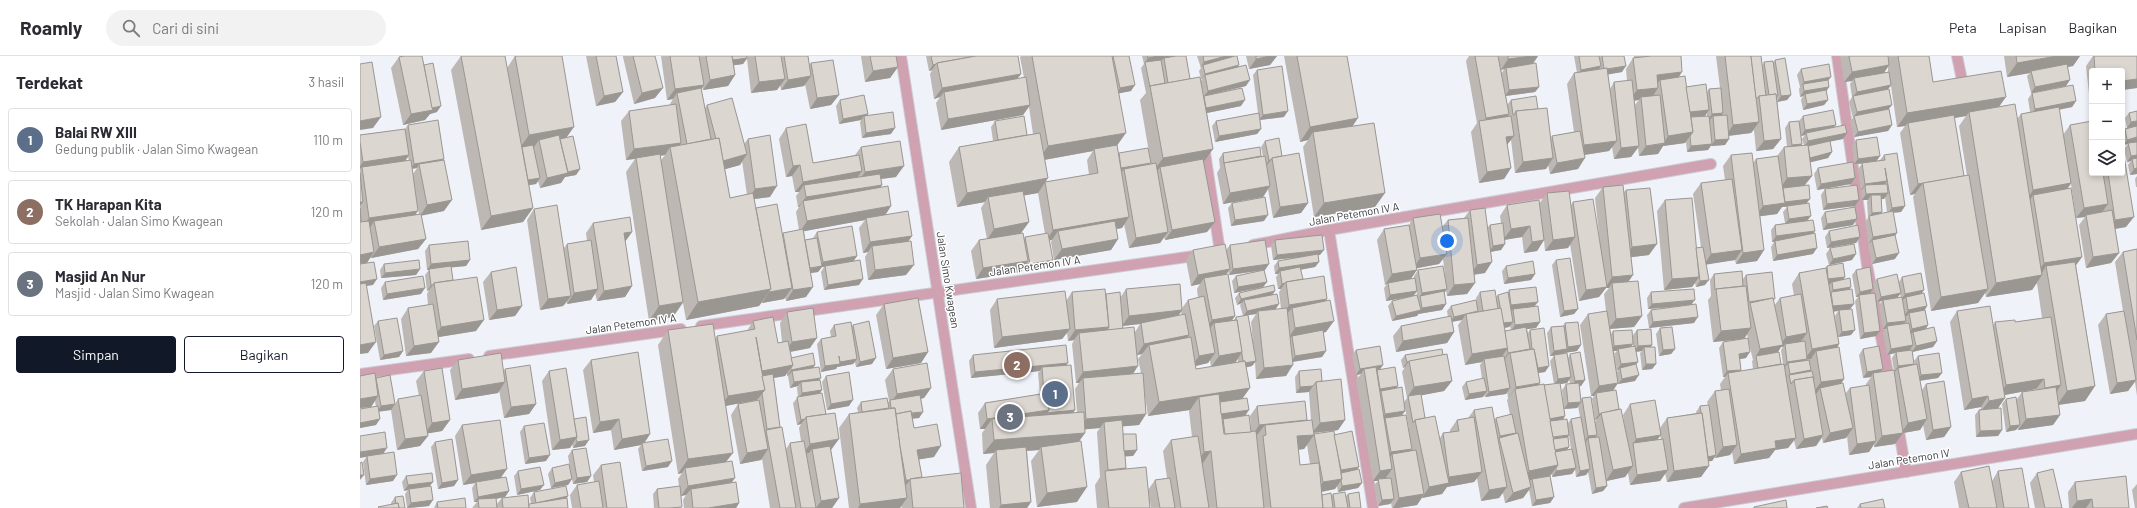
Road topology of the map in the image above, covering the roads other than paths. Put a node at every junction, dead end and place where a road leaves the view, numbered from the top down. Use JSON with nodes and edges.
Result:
{"nodes":[{"id":1,"x":901,"y":56,"type":"edge"},
{"id":2,"x":1837,"y":56,"type":"edge"},
{"id":3,"x":1957,"y":56,"type":"edge"},
{"id":4,"x":1962,"y":80,"type":"edge"},
{"id":5,"x":1202,"y":134,"type":"edge"},
{"id":6,"x":1710,"y":164,"type":"dead end"},
{"id":7,"x":1329,"y":230,"type":"junction"},
{"id":8,"x":1243,"y":247,"type":"edge"},
{"id":9,"x":937,"y":293,"type":"junction"},
{"id":10,"x":360,"y":374,"type":"edge"},
{"id":11,"x":1892,"y":390,"type":"edge"},
{"id":12,"x":1896,"y":413,"type":"edge"},
{"id":13,"x":2137,"y":434,"type":"edge"},
{"id":14,"x":1906,"y":472,"type":"junction"},
{"id":15,"x":971,"y":508,"type":"edge"},
{"id":16,"x":1373,"y":508,"type":"edge"},
{"id":17,"x":1684,"y":508,"type":"edge"}],
"edges":[{"from":1,"to":9,"type":"street","name":"Jalan Simo Kwagean"},
{"from":2,"to":11,"type":"street"},
{"from":3,"to":4,"type":"street"},
{"from":5,"to":9,"type":"street","name":"Jalan Petemon IV A"},
{"from":6,"to":7,"type":"street","name":"Jalan Petemon IV A"},
{"from":7,"to":8,"type":"street","name":"Jalan Petemon IV A"},
{"from":7,"to":16,"type":"street"},
{"from":9,"to":10,"type":"street","name":"Jalan Petemon IV A"},
{"from":9,"to":15,"type":"street","name":"Jalan Simo Kwagean"},
{"from":12,"to":14,"type":"street"},
{"from":13,"to":14,"type":"street","name":"Jalan Petemon IV"},
{"from":14,"to":17,"type":"street","name":"Jalan Petemon IV"}]}
